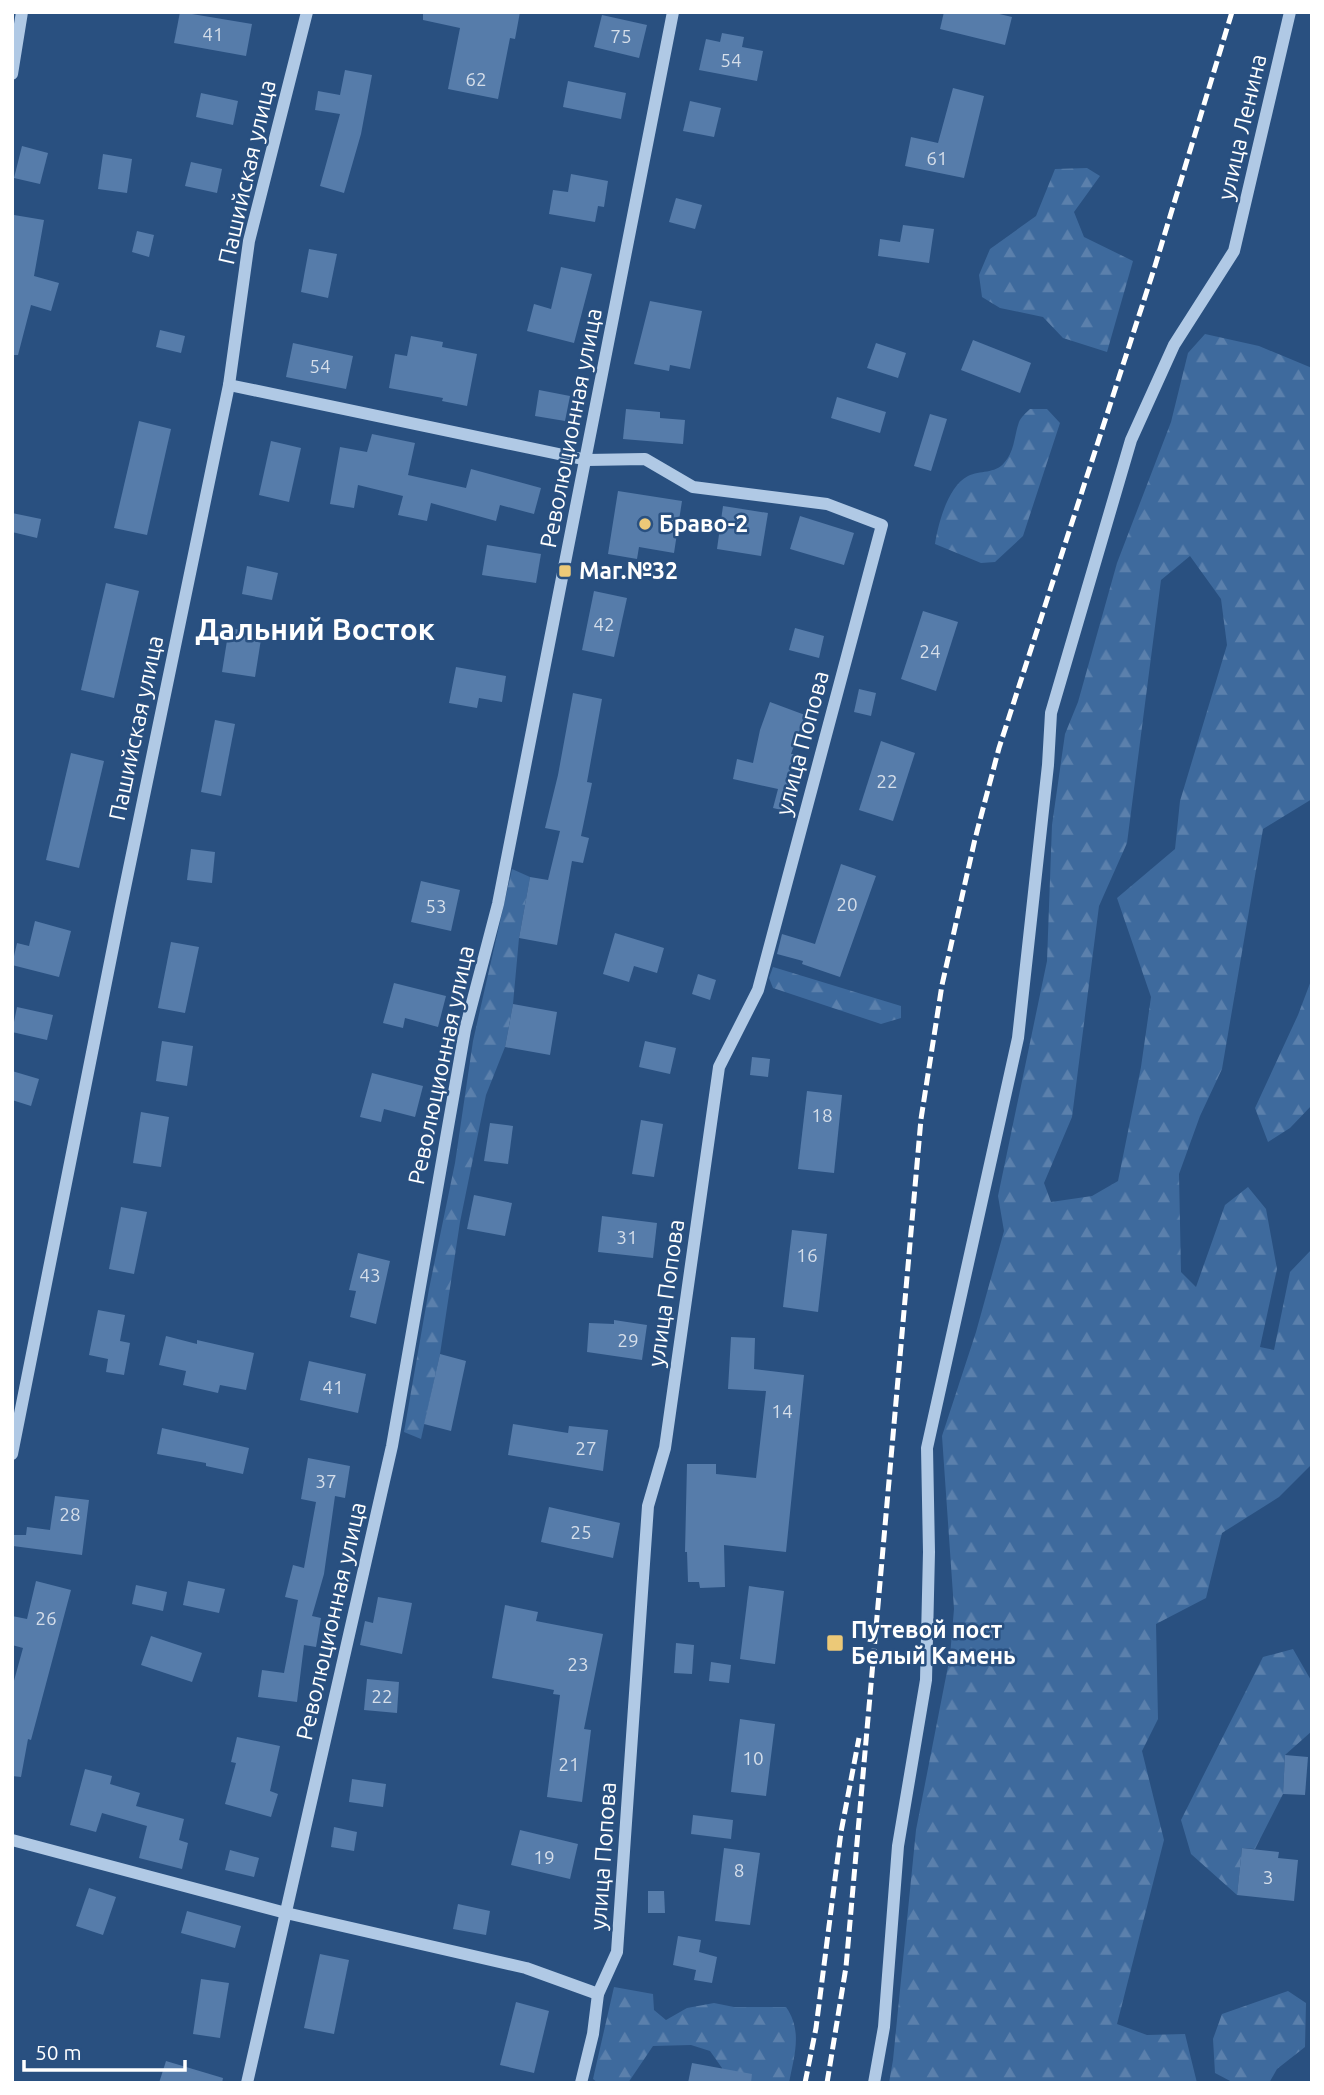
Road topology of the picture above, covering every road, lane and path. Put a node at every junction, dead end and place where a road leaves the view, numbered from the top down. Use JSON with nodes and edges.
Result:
{"nodes":[{"id":1,"x":22,"y":12,"type":"edge"},
{"id":2,"x":307,"y":12,"type":"edge"},
{"id":3,"x":673,"y":12,"type":"edge"},
{"id":4,"x":1290,"y":12,"type":"edge"},
{"id":5,"x":12,"y":74,"type":"edge"},
{"id":6,"x":229,"y":385,"type":"junction"},
{"id":7,"x":587,"y":460,"type":"junction"},
{"id":8,"x":12,"y":1454,"type":"edge"},
{"id":9,"x":12,"y":1840,"type":"edge"},
{"id":10,"x":286,"y":1913,"type":"junction"},
{"id":11,"x":598,"y":1994,"type":"junction"},
{"id":12,"x":247,"y":2083,"type":"edge"},
{"id":13,"x":581,"y":2083,"type":"edge"},
{"id":14,"x":874,"y":2083,"type":"edge"}],
"edges":[{"from":1,"to":5,"type":"street"},
{"from":2,"to":6,"type":"street","name":"Пашийская улица"},
{"from":3,"to":7,"type":"street","name":"Революционная улица"},
{"from":4,"to":14,"type":"street","name":"улица Ленина"},
{"from":6,"to":7,"type":"street"},
{"from":6,"to":8,"type":"street","name":"Пашийская улица"},
{"from":7,"to":10,"type":"street","name":"Революционная улица"},
{"from":7,"to":11,"type":"street","name":"улица Попова"},
{"from":9,"to":10,"type":"street"},
{"from":10,"to":11,"type":"street"},
{"from":10,"to":12,"type":"street","name":"Революционная улица"},
{"from":11,"to":13,"type":"street","name":"улица Попова"}]}
